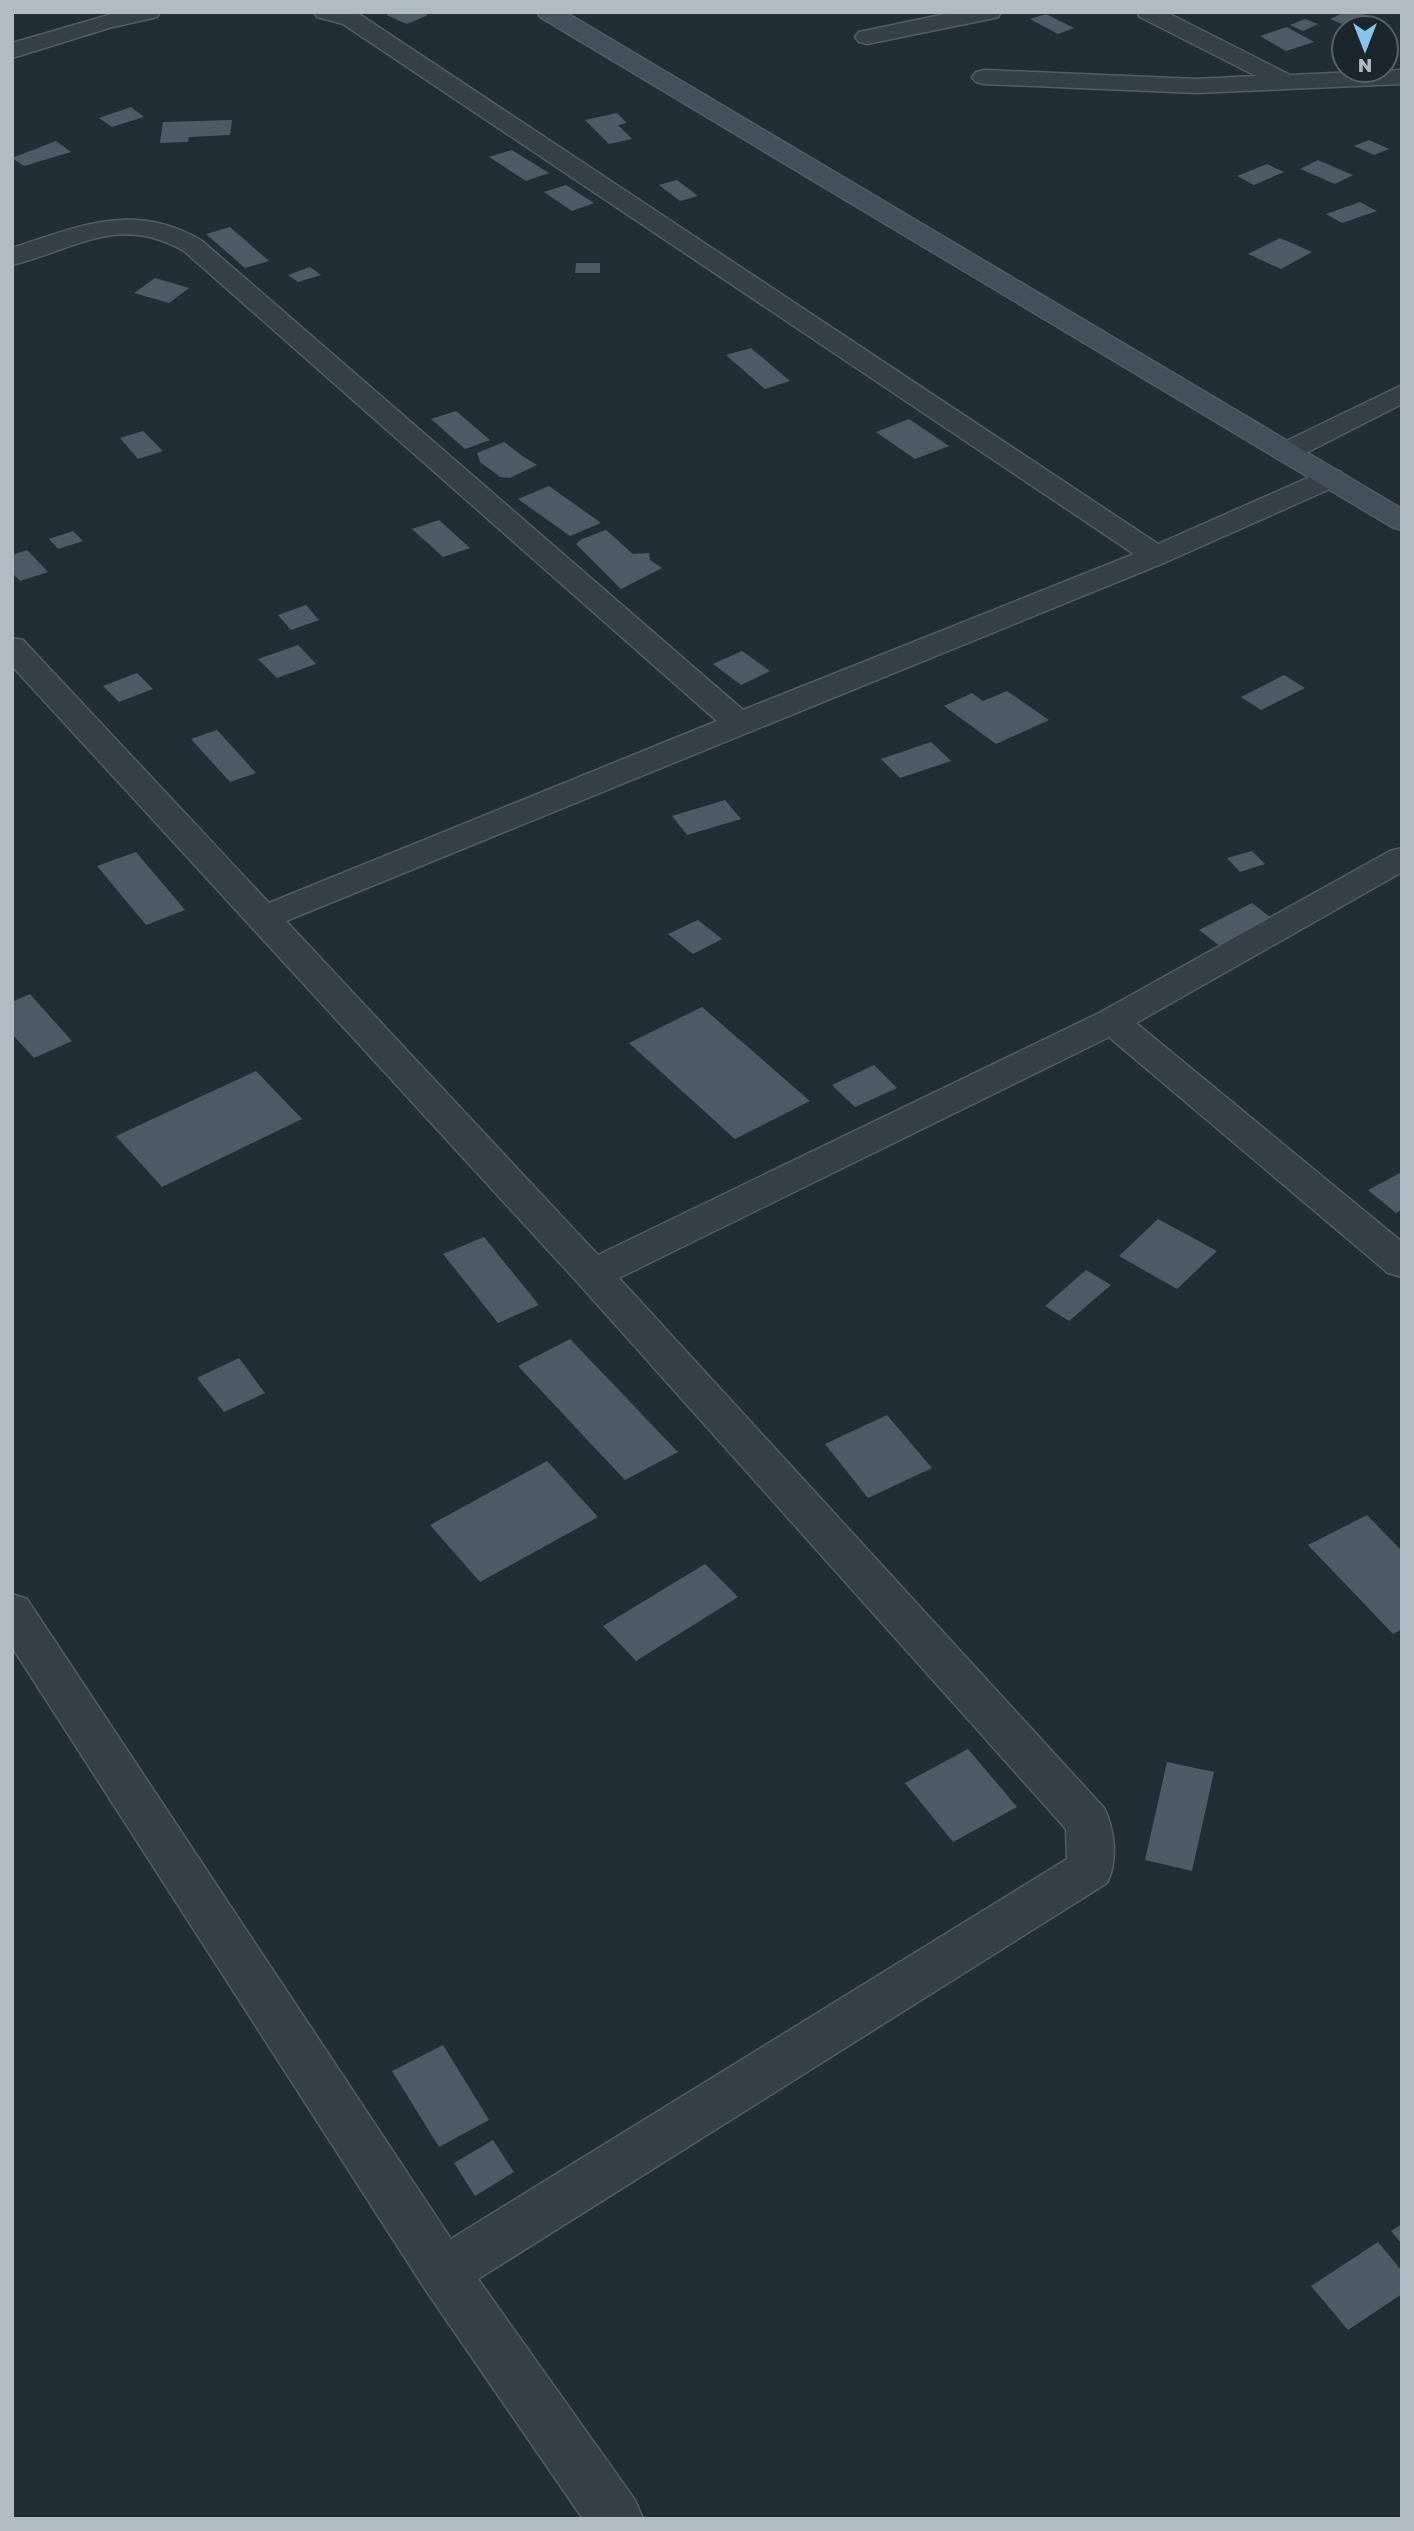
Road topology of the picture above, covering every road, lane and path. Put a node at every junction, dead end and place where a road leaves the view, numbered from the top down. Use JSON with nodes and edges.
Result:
{"nodes":[{"id":1,"x":149,"y":12,"type":"edge"},
{"id":2,"x":325,"y":12,"type":"edge"},
{"id":3,"x":548,"y":12,"type":"edge"},
{"id":4,"x":990,"y":12,"type":"edge"},
{"id":5,"x":1148,"y":12,"type":"edge"},
{"id":6,"x":867,"y":37,"type":"dead end"},
{"id":7,"x":12,"y":51,"type":"edge"},
{"id":8,"x":984,"y":77,"type":"dead end"},
{"id":9,"x":1402,"y":77,"type":"edge"},
{"id":10,"x":1289,"y":83,"type":"junction"},
{"id":11,"x":12,"y":257,"type":"edge"},
{"id":12,"x":1402,"y":393,"type":"edge"},
{"id":13,"x":1286,"y":452,"type":"junction"},
{"id":14,"x":1331,"y":478,"type":"junction"},
{"id":15,"x":1402,"y":521,"type":"edge"},
{"id":16,"x":1156,"y":556,"type":"junction"},
{"id":17,"x":12,"y":647,"type":"edge"},
{"id":18,"x":739,"y":723,"type":"junction"},
{"id":19,"x":1402,"y":858,"type":"edge"},
{"id":20,"x":265,"y":917,"type":"junction"},
{"id":21,"x":1112,"y":1021,"type":"junction"},
{"id":22,"x":1402,"y":1264,"type":"edge"},
{"id":23,"x":593,"y":1274,"type":"junction"},
{"id":24,"x":12,"y":1611,"type":"edge"},
{"id":25,"x":443,"y":2272,"type":"junction"},
{"id":26,"x":616,"y":2519,"type":"edge"}],
"edges":[{"from":1,"to":7,"type":"street"},
{"from":2,"to":16,"type":"street"},
{"from":3,"to":13,"type":"street"},
{"from":4,"to":6,"type":"street"},
{"from":5,"to":10,"type":"street"},
{"from":8,"to":10,"type":"street"},
{"from":9,"to":10,"type":"street"},
{"from":11,"to":18,"type":"street"},
{"from":12,"to":13,"type":"street"},
{"from":13,"to":14,"type":"street"},
{"from":14,"to":15,"type":"street"},
{"from":14,"to":16,"type":"street"},
{"from":16,"to":18,"type":"street"},
{"from":17,"to":20,"type":"street"},
{"from":18,"to":20,"type":"street"},
{"from":19,"to":21,"type":"street"},
{"from":20,"to":23,"type":"street"},
{"from":21,"to":22,"type":"street"},
{"from":21,"to":23,"type":"street"},
{"from":23,"to":25,"type":"street"},
{"from":24,"to":25,"type":"street"},
{"from":25,"to":26,"type":"street"}]}
